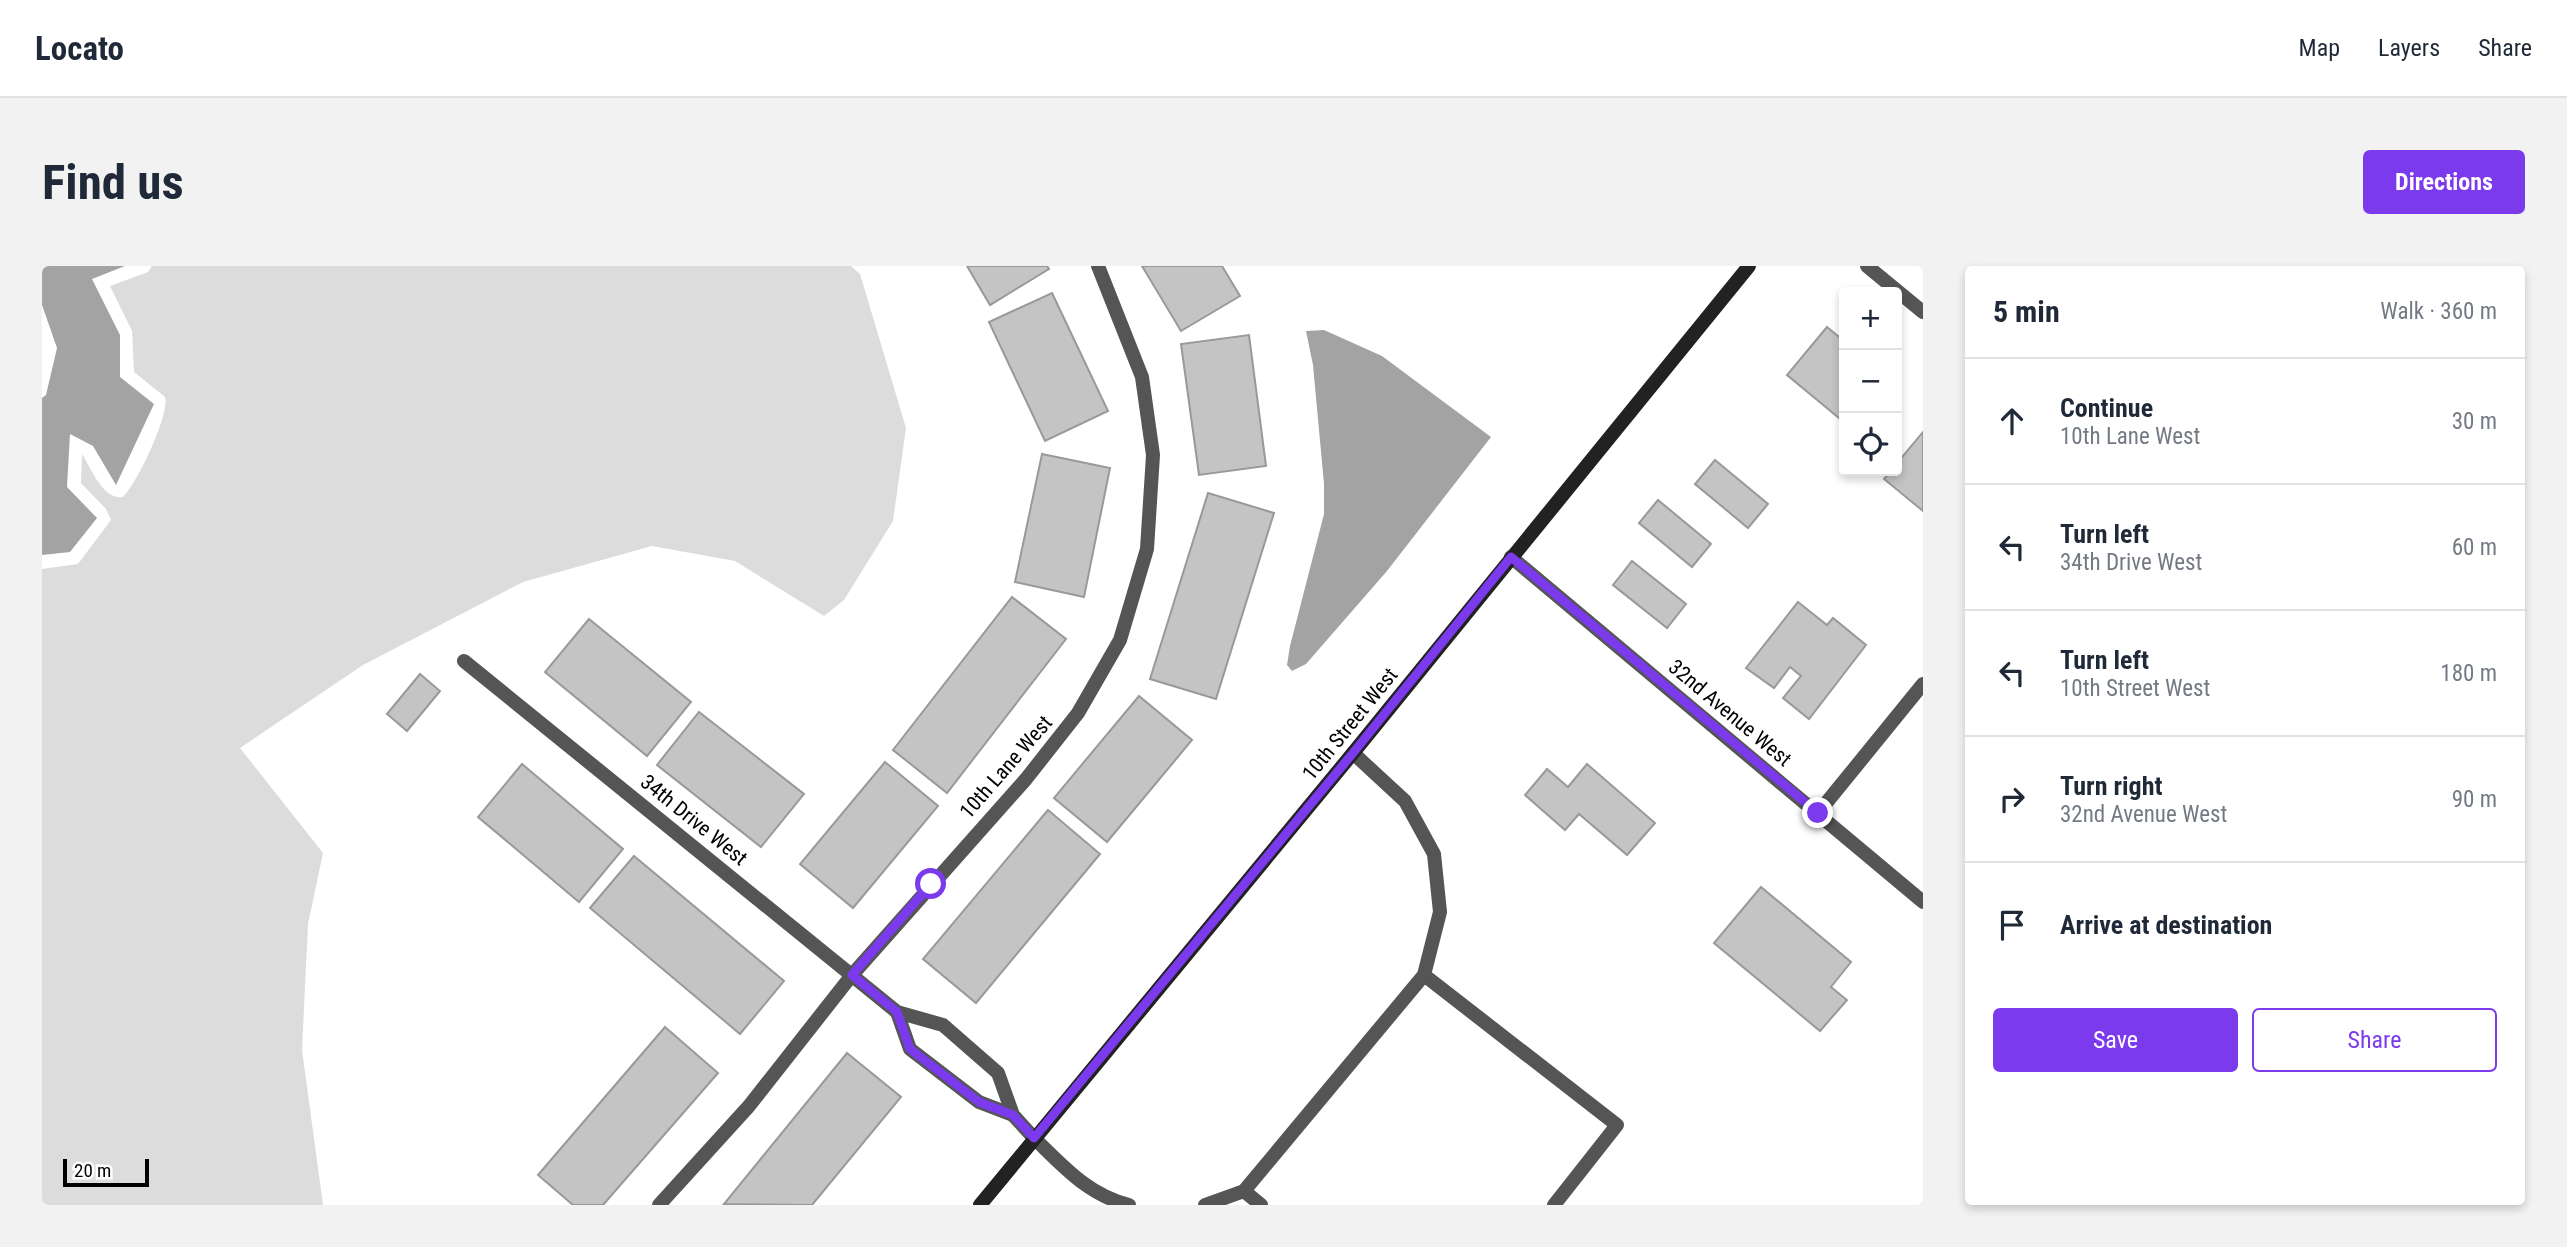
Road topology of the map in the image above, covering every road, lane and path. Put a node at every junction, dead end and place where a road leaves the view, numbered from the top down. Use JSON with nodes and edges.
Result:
{"nodes":[{"id":1,"x":1098,"y":266,"type":"edge"},
{"id":2,"x":1749,"y":266,"type":"edge"},
{"id":3,"x":1867,"y":266,"type":"edge"},
{"id":4,"x":1923,"y":312,"type":"edge"},
{"id":5,"x":1511,"y":557,"type":"junction"},
{"id":6,"x":464,"y":661,"type":"dead end"},
{"id":7,"x":1923,"y":684,"type":"edge"},
{"id":8,"x":1353,"y":753,"type":"junction"},
{"id":9,"x":1818,"y":813,"type":"junction"},
{"id":10,"x":1923,"y":902,"type":"edge"},
{"id":11,"x":852,"y":975,"type":"junction"},
{"id":12,"x":1424,"y":975,"type":"junction"},
{"id":13,"x":897,"y":1012,"type":"junction"},
{"id":14,"x":1013,"y":1115,"type":"junction"},
{"id":15,"x":1034,"y":1138,"type":"junction"},
{"id":16,"x":1244,"y":1191,"type":"junction"},
{"id":17,"x":659,"y":1205,"type":"edge"},
{"id":18,"x":980,"y":1205,"type":"edge"},
{"id":19,"x":1129,"y":1205,"type":"edge"},
{"id":20,"x":1205,"y":1205,"type":"edge"},
{"id":21,"x":1261,"y":1205,"type":"edge"},
{"id":22,"x":1554,"y":1205,"type":"edge"}],
"edges":[{"from":1,"to":11,"type":"street","name":"10th Lane West"},
{"from":2,"to":5,"type":"street","name":"10th Street West"},
{"from":3,"to":4,"type":"street"},
{"from":5,"to":8,"type":"street","name":"10th Street West"},
{"from":5,"to":9,"type":"street","name":"32nd Avenue West"},
{"from":6,"to":11,"type":"street","name":"34th Drive West"},
{"from":7,"to":9,"type":"street"},
{"from":8,"to":12,"type":"street"},
{"from":8,"to":15,"type":"street","name":"10th Street West"},
{"from":9,"to":10,"type":"street","name":"32nd Avenue West"},
{"from":11,"to":13,"type":"street","name":"34th Drive West"},
{"from":11,"to":17,"type":"street","name":"10th Lane West"},
{"from":12,"to":16,"type":"street"},
{"from":12,"to":22,"type":"street"},
{"from":13,"to":14,"type":"street","name":"34th Drive West"},
{"from":13,"to":14,"type":"street","name":"34th Drive West"},
{"from":14,"to":15,"type":"street","name":"34th Drive West"},
{"from":15,"to":18,"type":"street","name":"10th Street West"},
{"from":15,"to":19,"type":"street","name":"34th Drive West"},
{"from":16,"to":20,"type":"street"},
{"from":16,"to":21,"type":"street"}]}
